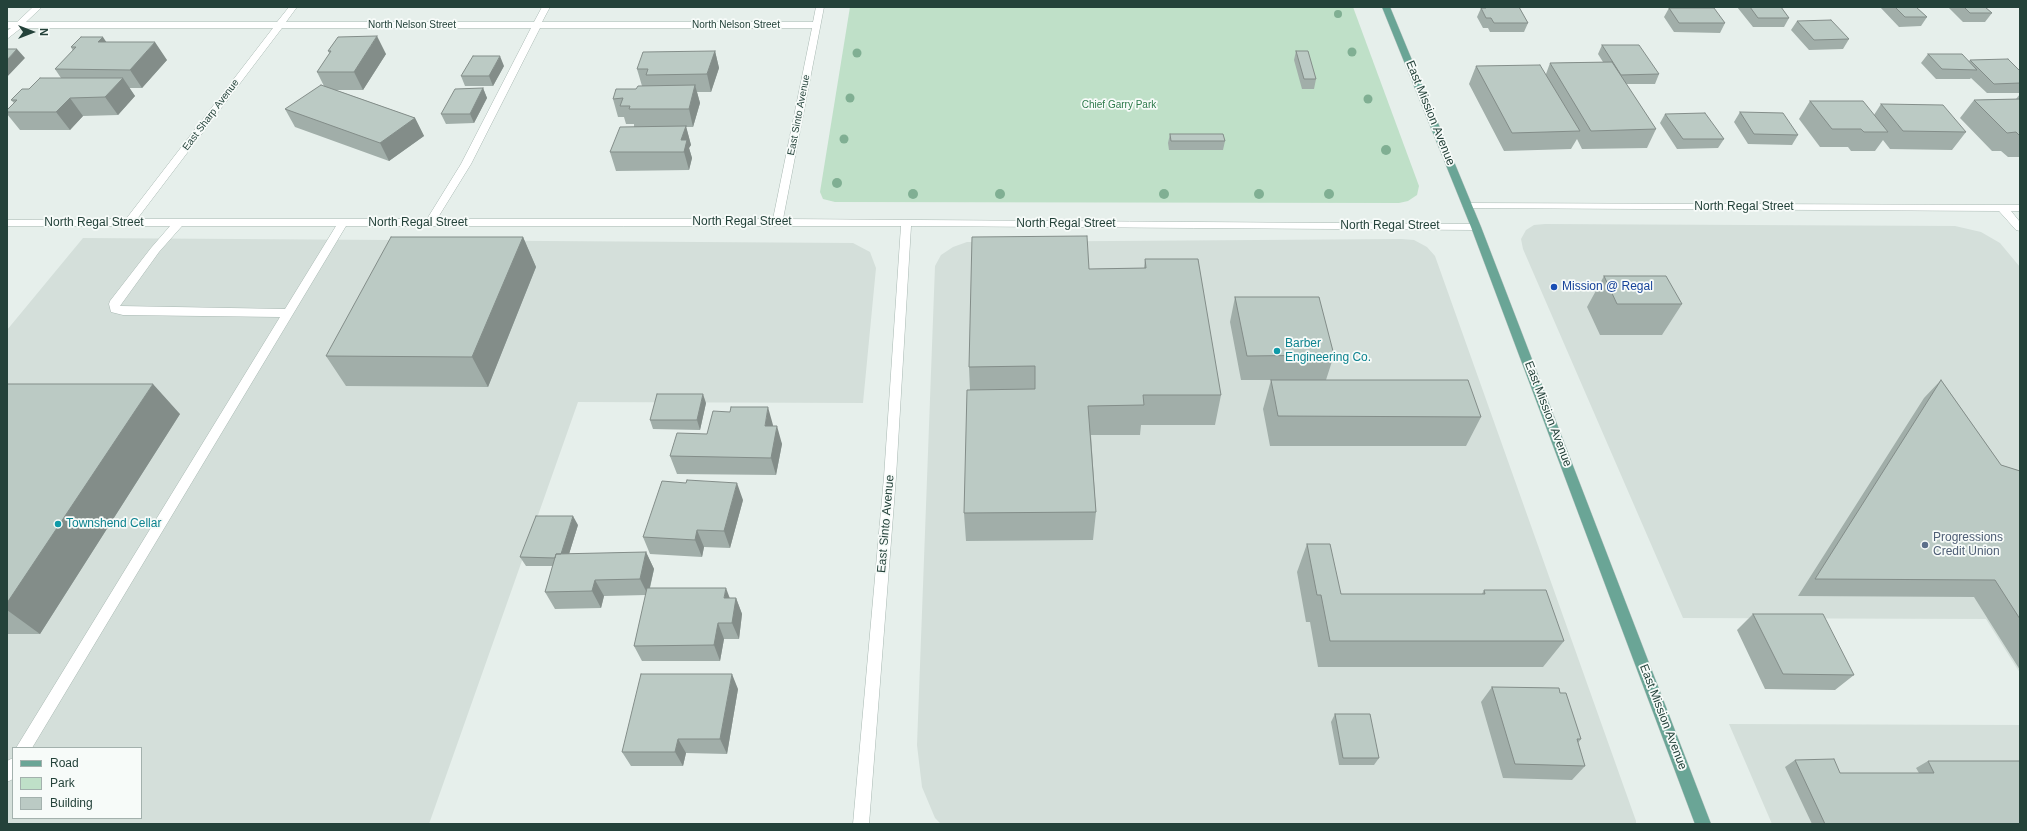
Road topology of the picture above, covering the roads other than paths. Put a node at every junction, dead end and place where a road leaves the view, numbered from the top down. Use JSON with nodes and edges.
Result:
{"nodes":[{"id":1,"x":38,"y":7,"type":"edge"},
{"id":2,"x":293,"y":7,"type":"edge"},
{"id":3,"x":546,"y":7,"type":"edge"},
{"id":4,"x":820,"y":7,"type":"edge"},
{"id":5,"x":1386,"y":7,"type":"edge"},
{"id":6,"x":7,"y":25,"type":"edge"},
{"id":7,"x":18,"y":25,"type":"junction"},
{"id":8,"x":279,"y":25,"type":"junction"},
{"id":9,"x":537,"y":25,"type":"junction"},
{"id":10,"x":816,"y":25,"type":"junction"},
{"id":11,"x":7,"y":36,"type":"edge"},
{"id":12,"x":1468,"y":206,"type":"junction"},
{"id":13,"x":2002,"y":208,"type":"junction"},
{"id":14,"x":2020,"y":208,"type":"edge"},
{"id":15,"x":130,"y":222,"type":"junction"},
{"id":16,"x":777,"y":222,"type":"junction"},
{"id":17,"x":7,"y":223,"type":"edge"},
{"id":18,"x":178,"y":223,"type":"junction"},
{"id":19,"x":343,"y":223,"type":"junction"},
{"id":20,"x":430,"y":223,"type":"junction"},
{"id":21,"x":906,"y":223,"type":"junction"},
{"id":22,"x":1476,"y":227,"type":"junction"},
{"id":23,"x":2020,"y":228,"type":"edge"},
{"id":24,"x":288,"y":312,"type":"junction"},
{"id":25,"x":25,"y":747,"type":"edge"},
{"id":26,"x":860,"y":824,"type":"edge"},
{"id":27,"x":1703,"y":824,"type":"edge"}],
"edges":[{"from":1,"to":7,"type":"street"},
{"from":2,"to":8,"type":"street","name":"East Sharp Avenue"},
{"from":3,"to":9,"type":"street"},
{"from":4,"to":10,"type":"street","name":"East Sinto Avenue"},
{"from":5,"to":12,"type":"main road","name":"East Mission Avenue"},
{"from":6,"to":7,"type":"street","name":"North Nelson Street"},
{"from":7,"to":8,"type":"street","name":"North Nelson Street"},
{"from":7,"to":11,"type":"street"},
{"from":8,"to":9,"type":"street","name":"North Nelson Street"},
{"from":8,"to":15,"type":"street","name":"East Sharp Avenue"},
{"from":9,"to":10,"type":"street","name":"North Nelson Street"},
{"from":9,"to":20,"type":"street"},
{"from":10,"to":16,"type":"street","name":"East Sinto Avenue"},
{"from":12,"to":13,"type":"street","name":"North Regal Street"},
{"from":12,"to":22,"type":"main road","name":"East Mission Avenue"},
{"from":13,"to":14,"type":"street","name":"North Regal Street"},
{"from":13,"to":23,"type":"street"},
{"from":15,"to":17,"type":"street","name":"North Regal Street"},
{"from":15,"to":18,"type":"street","name":"North Regal Street"},
{"from":16,"to":20,"type":"street","name":"North Regal Street"},
{"from":16,"to":21,"type":"street","name":"North Regal Street"},
{"from":18,"to":19,"type":"street","name":"North Regal Street"},
{"from":18,"to":24,"type":"street"},
{"from":19,"to":20,"type":"street","name":"North Regal Street"},
{"from":19,"to":24,"type":"street"},
{"from":21,"to":22,"type":"street","name":"North Regal Street"},
{"from":21,"to":26,"type":"street","name":"East Sinto Avenue"},
{"from":22,"to":27,"type":"main road","name":"East Mission Avenue"},
{"from":24,"to":25,"type":"street"}]}
